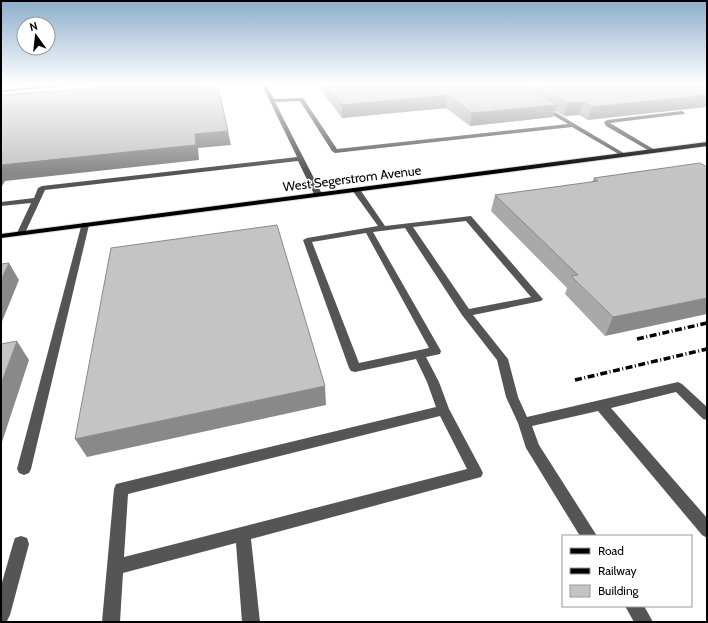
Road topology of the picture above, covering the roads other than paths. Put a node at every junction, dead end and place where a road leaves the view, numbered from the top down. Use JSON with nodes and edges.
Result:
{"nodes":[{"id":1,"x":278,"y":114,"type":"edge"},
{"id":2,"x":311,"y":114,"type":"edge"},
{"id":3,"x":554,"y":114,"type":"edge"},
{"id":4,"x":673,"y":114,"type":"edge"},
{"id":5,"x":573,"y":125,"type":"junction"},
{"id":6,"x":707,"y":144,"type":"edge"},
{"id":7,"x":654,"y":151,"type":"junction"},
{"id":8,"x":624,"y":155,"type":"junction"},
{"id":9,"x":300,"y":159,"type":"junction"},
{"id":10,"x":356,"y":190,"type":"junction"},
{"id":11,"x":318,"y":194,"type":"junction"},
{"id":12,"x":36,"y":200,"type":"junction"},
{"id":13,"x":1,"y":204,"type":"edge"},
{"id":14,"x":85,"y":225,"type":"junction"},
{"id":15,"x":408,"y":226,"type":"junction"},
{"id":16,"x":383,"y":228,"type":"junction"},
{"id":17,"x":368,"y":230,"type":"junction"},
{"id":18,"x":21,"y":233,"type":"junction"},
{"id":19,"x":1,"y":236,"type":"edge"},
{"id":20,"x":466,"y":313,"type":"junction"},
{"id":21,"x":419,"y":354,"type":"junction"},
{"id":22,"x":601,"y":405,"type":"junction"},
{"id":23,"x":443,"y":410,"type":"junction"},
{"id":24,"x":707,"y":415,"type":"edge"},
{"id":25,"x":524,"y":422,"type":"junction"},
{"id":26,"x":24,"y":469,"type":"dead end"},
{"id":27,"x":707,"y":530,"type":"edge"},
{"id":28,"x":243,"y":534,"type":"junction"},
{"id":29,"x":588,"y":535,"type":"edge"},
{"id":30,"x":21,"y":544,"type":"dead end"},
{"id":31,"x":115,"y":567,"type":"junction"},
{"id":32,"x":635,"y":607,"type":"edge"},
{"id":33,"x":1,"y":615,"type":"edge"},
{"id":34,"x":111,"y":622,"type":"edge"},
{"id":35,"x":251,"y":622,"type":"edge"},
{"id":36,"x":644,"y":622,"type":"edge"}],
"edges":[{"from":1,"to":9,"type":"lane"},
{"from":2,"to":5,"type":"lane"},
{"from":3,"to":5,"type":"lane"},
{"from":4,"to":7,"type":"lane"},
{"from":5,"to":8,"type":"lane"},
{"from":6,"to":7,"type":"main road","name":"West Segerstrom Avenue"},
{"from":7,"to":8,"type":"main road","name":"West Segerstrom Avenue"},
{"from":8,"to":10,"type":"main road","name":"West Segerstrom Avenue"},
{"from":9,"to":11,"type":"lane"},
{"from":9,"to":12,"type":"lane"},
{"from":10,"to":11,"type":"main road","name":"West Segerstrom Avenue"},
{"from":10,"to":16,"type":"lane"},
{"from":11,"to":14,"type":"main road","name":"West Segerstrom Avenue"},
{"from":12,"to":13,"type":"lane"},
{"from":12,"to":18,"type":"lane"},
{"from":14,"to":18,"type":"main road","name":"West Segerstrom Avenue"},
{"from":14,"to":26,"type":"lane"},
{"from":15,"to":16,"type":"lane"},
{"from":15,"to":20,"type":"lane"},
{"from":15,"to":20,"type":"lane"},
{"from":16,"to":17,"type":"lane"},
{"from":17,"to":21,"type":"lane"},
{"from":17,"to":21,"type":"lane"},
{"from":18,"to":19,"type":"main road","name":"West Segerstrom Avenue"},
{"from":20,"to":25,"type":"lane"},
{"from":21,"to":23,"type":"lane"},
{"from":22,"to":24,"type":"lane"},
{"from":22,"to":25,"type":"lane"},
{"from":22,"to":27,"type":"lane"},
{"from":23,"to":28,"type":"lane"},
{"from":23,"to":31,"type":"lane"},
{"from":25,"to":29,"type":"lane"},
{"from":28,"to":31,"type":"lane"},
{"from":28,"to":35,"type":"lane"},
{"from":30,"to":33,"type":"lane"},
{"from":31,"to":34,"type":"lane"},
{"from":32,"to":36,"type":"lane"}]}
